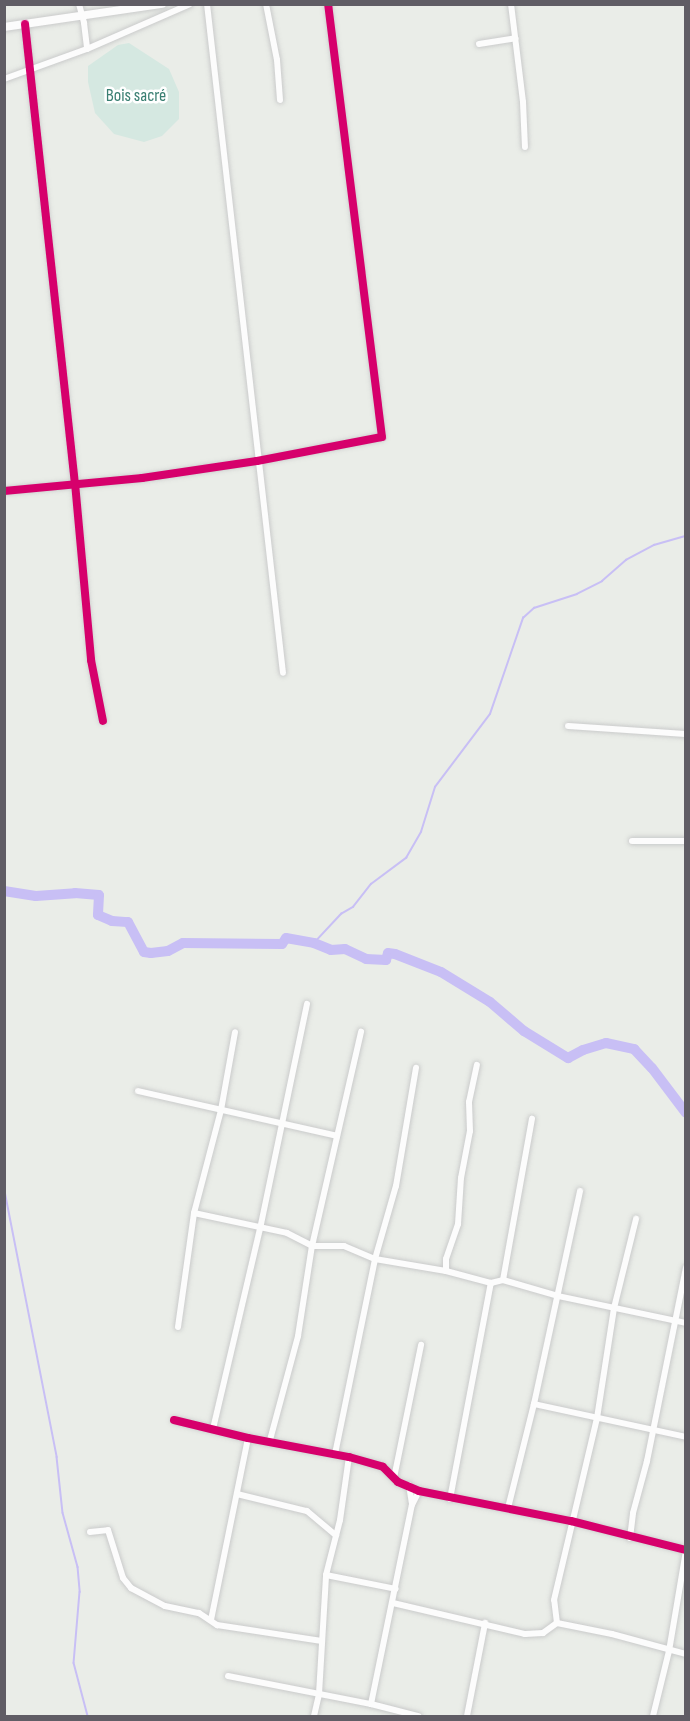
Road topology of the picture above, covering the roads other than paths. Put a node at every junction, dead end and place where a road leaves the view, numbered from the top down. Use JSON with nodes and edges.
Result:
{"nodes":[{"id":1,"x":79,"y":4,"type":"edge"},
{"id":2,"x":162,"y":4,"type":"edge"},
{"id":3,"x":190,"y":4,"type":"edge"},
{"id":4,"x":207,"y":4,"type":"edge"},
{"id":5,"x":266,"y":4,"type":"edge"},
{"id":6,"x":328,"y":4,"type":"edge"},
{"id":7,"x":511,"y":4,"type":"edge"},
{"id":8,"x":134,"y":7,"type":"edge"},
{"id":9,"x":82,"y":17,"type":"junction"},
{"id":10,"x":25,"y":24,"type":"junction"},
{"id":11,"x":4,"y":27,"type":"edge"},
{"id":12,"x":516,"y":38,"type":"junction"},
{"id":13,"x":479,"y":44,"type":"dead end"},
{"id":14,"x":87,"y":49,"type":"junction"},
{"id":15,"x":28,"y":71,"type":"junction"},
{"id":16,"x":4,"y":79,"type":"edge"},
{"id":17,"x":280,"y":100,"type":"dead end"},
{"id":18,"x":525,"y":147,"type":"dead end"},
{"id":19,"x":257,"y":461,"type":"junction"},
{"id":20,"x":75,"y":483,"type":"junction"},
{"id":21,"x":4,"y":490,"type":"edge"},
{"id":22,"x":283,"y":673,"type":"dead end"},
{"id":23,"x":103,"y":721,"type":"dead end"},
{"id":24,"x":568,"y":726,"type":"dead end"},
{"id":25,"x":686,"y":734,"type":"edge"},
{"id":26,"x":686,"y":841,"type":"edge"},
{"id":27,"x":632,"y":842,"type":"dead end"},
{"id":28,"x":307,"y":1004,"type":"dead end"},
{"id":29,"x":235,"y":1032,"type":"dead end"},
{"id":30,"x":361,"y":1032,"type":"dead end"},
{"id":31,"x":477,"y":1065,"type":"dead end"},
{"id":32,"x":416,"y":1068,"type":"dead end"},
{"id":33,"x":138,"y":1091,"type":"dead end"},
{"id":34,"x":221,"y":1110,"type":"junction"},
{"id":35,"x":532,"y":1119,"type":"dead end"},
{"id":36,"x":282,"y":1124,"type":"junction"},
{"id":37,"x":337,"y":1136,"type":"junction"},
{"id":38,"x":580,"y":1191,"type":"dead end"},
{"id":39,"x":194,"y":1213,"type":"junction"},
{"id":40,"x":636,"y":1219,"type":"dead end"},
{"id":41,"x":260,"y":1229,"type":"junction"},
{"id":42,"x":312,"y":1246,"type":"junction"},
{"id":43,"x":375,"y":1259,"type":"junction"},
{"id":44,"x":686,"y":1268,"type":"edge"},
{"id":45,"x":446,"y":1271,"type":"junction"},
{"id":46,"x":503,"y":1280,"type":"junction"},
{"id":47,"x":491,"y":1283,"type":"junction"},
{"id":48,"x":558,"y":1296,"type":"junction"},
{"id":49,"x":614,"y":1308,"type":"junction"},
{"id":50,"x":676,"y":1321,"type":"junction"},
{"id":51,"x":686,"y":1323,"type":"edge"},
{"id":52,"x":178,"y":1327,"type":"dead end"},
{"id":53,"x":421,"y":1344,"type":"dead end"},
{"id":54,"x":534,"y":1404,"type":"junction"},
{"id":55,"x":597,"y":1418,"type":"junction"},
{"id":56,"x":174,"y":1420,"type":"dead end"},
{"id":57,"x":653,"y":1428,"type":"junction"},
{"id":58,"x":213,"y":1430,"type":"junction"},
{"id":59,"x":686,"y":1437,"type":"edge"},
{"id":60,"x":248,"y":1438,"type":"junction"},
{"id":61,"x":270,"y":1440,"type":"junction"},
{"id":62,"x":335,"y":1454,"type":"junction"},
{"id":63,"x":349,"y":1457,"type":"junction"},
{"id":64,"x":394,"y":1478,"type":"junction"},
{"id":65,"x":409,"y":1485,"type":"junction"},
{"id":66,"x":419,"y":1491,"type":"junction"},
{"id":67,"x":237,"y":1494,"type":"junction"},
{"id":68,"x":450,"y":1499,"type":"junction"},
{"id":69,"x":412,"y":1503,"type":"junction"},
{"id":70,"x":508,"y":1508,"type":"junction"},
{"id":71,"x":570,"y":1521,"type":"junction"},
{"id":72,"x":90,"y":1532,"type":"dead end"},
{"id":73,"x":336,"y":1535,"type":"junction"},
{"id":74,"x":630,"y":1538,"type":"junction"},
{"id":75,"x":686,"y":1551,"type":"edge"},
{"id":76,"x":326,"y":1575,"type":"junction"},
{"id":77,"x":396,"y":1589,"type":"junction"},
{"id":78,"x":393,"y":1603,"type":"junction"},
{"id":79,"x":212,"y":1620,"type":"junction"},
{"id":80,"x":485,"y":1623,"type":"junction"},
{"id":81,"x":557,"y":1623,"type":"junction"},
{"id":82,"x":322,"y":1641,"type":"junction"},
{"id":83,"x":669,"y":1651,"type":"junction"},
{"id":84,"x":686,"y":1654,"type":"edge"},
{"id":85,"x":228,"y":1676,"type":"dead end"},
{"id":86,"x":319,"y":1694,"type":"junction"},
{"id":87,"x":371,"y":1704,"type":"junction"},
{"id":88,"x":314,"y":1716,"type":"edge"},
{"id":89,"x":418,"y":1716,"type":"edge"},
{"id":90,"x":467,"y":1716,"type":"edge"},
{"id":91,"x":652,"y":1716,"type":"edge"}],
"edges":[{"from":1,"to":9,"type":"street"},
{"from":2,"to":8,"type":"street"},
{"from":3,"to":14,"type":"street"},
{"from":4,"to":19,"type":"street"},
{"from":5,"to":17,"type":"street"},
{"from":6,"to":19,"type":"street"},
{"from":7,"to":12,"type":"street"},
{"from":8,"to":9,"type":"street"},
{"from":9,"to":10,"type":"street"},
{"from":9,"to":14,"type":"street"},
{"from":10,"to":11,"type":"street"},
{"from":10,"to":15,"type":"street"},
{"from":12,"to":13,"type":"street"},
{"from":12,"to":18,"type":"street"},
{"from":14,"to":15,"type":"street"},
{"from":15,"to":16,"type":"street"},
{"from":15,"to":20,"type":"street"},
{"from":19,"to":20,"type":"street"},
{"from":19,"to":22,"type":"street"},
{"from":20,"to":21,"type":"street"},
{"from":20,"to":23,"type":"street"},
{"from":24,"to":25,"type":"street"},
{"from":26,"to":27,"type":"street"},
{"from":28,"to":36,"type":"street"},
{"from":29,"to":34,"type":"street"},
{"from":30,"to":37,"type":"street"},
{"from":31,"to":45,"type":"street"},
{"from":32,"to":43,"type":"street"},
{"from":33,"to":34,"type":"street"},
{"from":34,"to":36,"type":"street"},
{"from":34,"to":39,"type":"street"},
{"from":35,"to":46,"type":"street"},
{"from":36,"to":37,"type":"street"},
{"from":36,"to":41,"type":"street"},
{"from":37,"to":42,"type":"street"},
{"from":38,"to":48,"type":"street"},
{"from":39,"to":41,"type":"street"},
{"from":39,"to":52,"type":"street"},
{"from":40,"to":49,"type":"street"},
{"from":41,"to":42,"type":"street"},
{"from":41,"to":58,"type":"street"},
{"from":42,"to":43,"type":"street"},
{"from":42,"to":61,"type":"street"},
{"from":43,"to":45,"type":"street"},
{"from":43,"to":62,"type":"street"},
{"from":44,"to":50,"type":"street"},
{"from":45,"to":47,"type":"street"},
{"from":46,"to":47,"type":"street"},
{"from":46,"to":48,"type":"street"},
{"from":47,"to":68,"type":"street"},
{"from":48,"to":49,"type":"street"},
{"from":48,"to":54,"type":"street"},
{"from":49,"to":50,"type":"street"},
{"from":49,"to":55,"type":"street"},
{"from":50,"to":51,"type":"street"},
{"from":50,"to":57,"type":"street"},
{"from":53,"to":64,"type":"street"},
{"from":54,"to":55,"type":"street"},
{"from":54,"to":70,"type":"street"},
{"from":55,"to":57,"type":"street"},
{"from":55,"to":71,"type":"street"},
{"from":56,"to":58,"type":"street"},
{"from":57,"to":59,"type":"street"},
{"from":57,"to":74,"type":"street"},
{"from":58,"to":60,"type":"street"},
{"from":60,"to":61,"type":"street"},
{"from":60,"to":67,"type":"street"},
{"from":61,"to":62,"type":"street"},
{"from":62,"to":63,"type":"street"},
{"from":63,"to":64,"type":"street"},
{"from":63,"to":73,"type":"street"},
{"from":64,"to":65,"type":"street"},
{"from":65,"to":66,"type":"street"},
{"from":65,"to":69,"type":"street"},
{"from":66,"to":68,"type":"street"},
{"from":66,"to":69,"type":"street"},
{"from":67,"to":73,"type":"street"},
{"from":67,"to":79,"type":"street"},
{"from":68,"to":70,"type":"street"},
{"from":69,"to":77,"type":"street"},
{"from":70,"to":71,"type":"street"},
{"from":71,"to":74,"type":"street"},
{"from":71,"to":81,"type":"street"},
{"from":72,"to":79,"type":"street"},
{"from":73,"to":76,"type":"street"},
{"from":74,"to":75,"type":"street"},
{"from":75,"to":83,"type":"street"},
{"from":76,"to":77,"type":"street"},
{"from":76,"to":82,"type":"street"},
{"from":77,"to":78,"type":"street"},
{"from":78,"to":80,"type":"street"},
{"from":78,"to":87,"type":"street"},
{"from":79,"to":82,"type":"street"},
{"from":80,"to":81,"type":"street"},
{"from":80,"to":90,"type":"street"},
{"from":81,"to":83,"type":"street"},
{"from":82,"to":86,"type":"street"},
{"from":83,"to":84,"type":"street"},
{"from":83,"to":91,"type":"street"},
{"from":85,"to":86,"type":"street"},
{"from":86,"to":87,"type":"street"},
{"from":86,"to":88,"type":"street"},
{"from":87,"to":89,"type":"street"}]}
